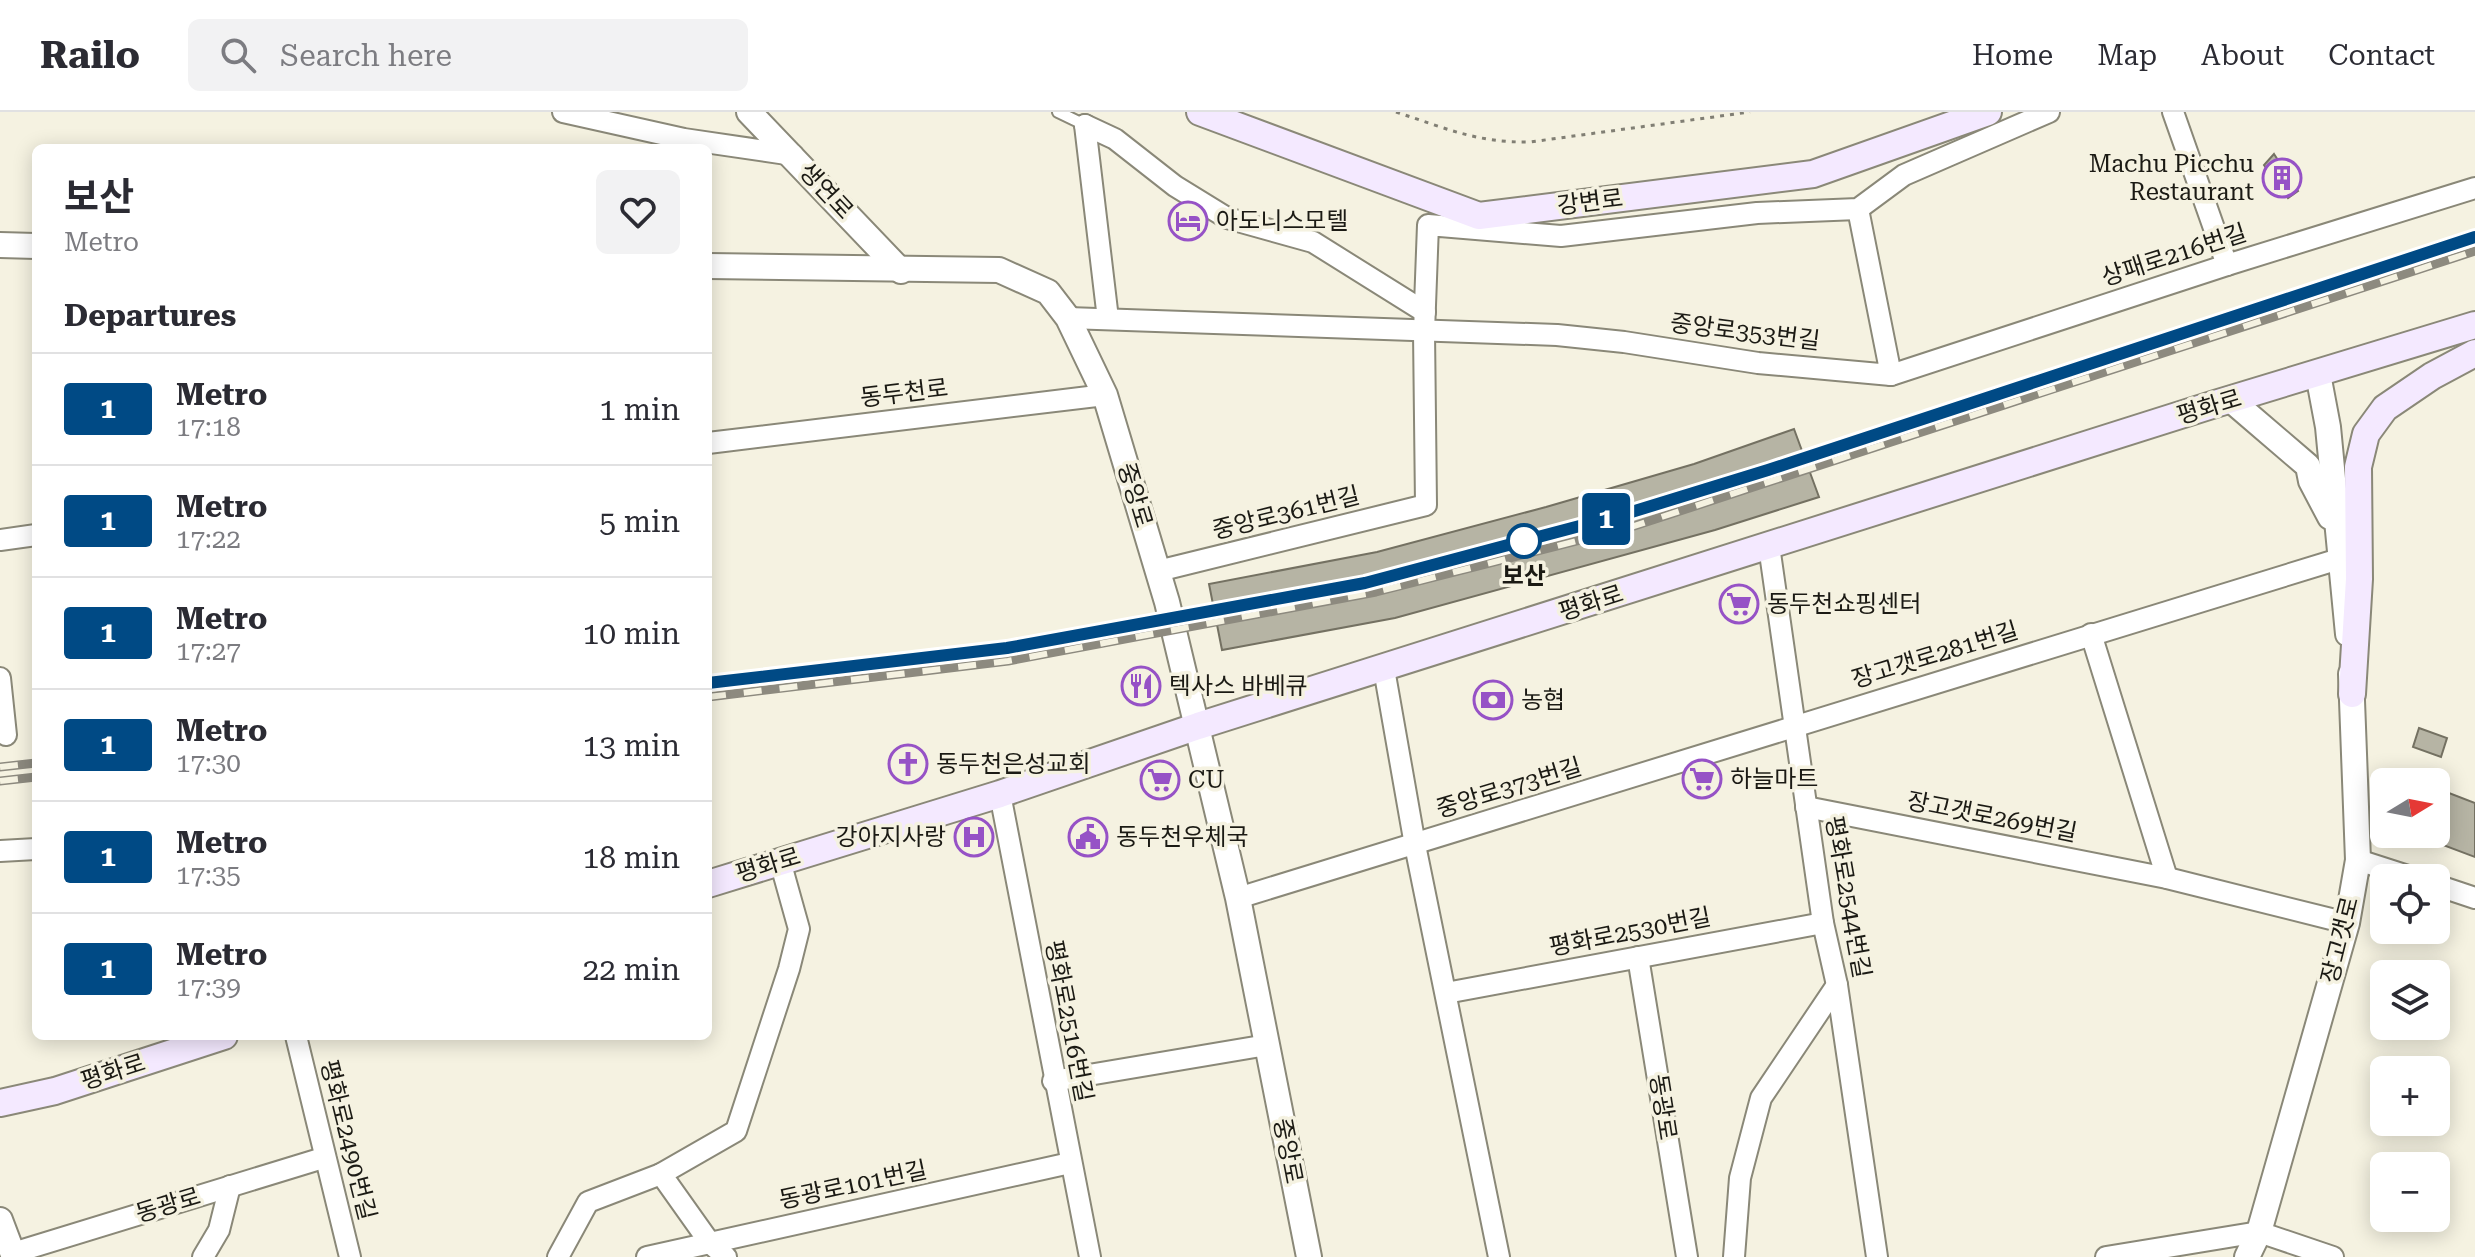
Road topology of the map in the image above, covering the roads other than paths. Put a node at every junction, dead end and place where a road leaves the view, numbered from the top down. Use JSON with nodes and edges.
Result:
{"nodes":[{"id":1,"x":563,"y":112,"type":"edge"},
{"id":2,"x":749,"y":112,"type":"edge"},
{"id":3,"x":1058,"y":112,"type":"edge"},
{"id":4,"x":1200,"y":112,"type":"edge"},
{"id":5,"x":1988,"y":112,"type":"edge"},
{"id":6,"x":2049,"y":112,"type":"edge"},
{"id":7,"x":2173,"y":112,"type":"edge"},
{"id":8,"x":1085,"y":125,"type":"junction"},
{"id":9,"x":793,"y":155,"type":"junction"},
{"id":10,"x":2475,"y":188,"type":"edge"},
{"id":11,"x":1858,"y":209,"type":"junction"},
{"id":12,"x":0,"y":245,"type":"edge"},
{"id":13,"x":32,"y":246,"type":"edge"},
{"id":14,"x":2227,"y":265,"type":"junction"},
{"id":15,"x":712,"y":266,"type":"edge"},
{"id":16,"x":901,"y":271,"type":"junction"},
{"id":17,"x":1068,"y":318,"type":"junction"},
{"id":18,"x":1108,"y":319,"type":"junction"},
{"id":19,"x":1425,"y":322,"type":"junction"},
{"id":20,"x":2475,"y":325,"type":"edge"},
{"id":21,"x":2475,"y":353,"type":"edge"},
{"id":22,"x":2318,"y":374,"type":"junction"},
{"id":23,"x":1891,"y":375,"type":"junction"},
{"id":24,"x":1105,"y":395,"type":"junction"},
{"id":25,"x":2231,"y":400,"type":"junction"},
{"id":26,"x":712,"y":443,"type":"edge"},
{"id":27,"x":2336,"y":526,"type":"junction"},
{"id":28,"x":32,"y":536,"type":"edge"},
{"id":29,"x":0,"y":540,"type":"edge"},
{"id":30,"x":1769,"y":546,"type":"junction"},
{"id":31,"x":2339,"y":559,"type":"junction"},
{"id":32,"x":1158,"y":571,"type":"junction"},
{"id":33,"x":2091,"y":634,"type":"junction"},
{"id":34,"x":1384,"y":669,"type":"junction"},
{"id":35,"x":0,"y":678,"type":"edge"},
{"id":36,"x":2352,"y":694,"type":"junction"},
{"id":37,"x":1794,"y":725,"type":"junction"},
{"id":38,"x":1198,"y":726,"type":"junction"},
{"id":39,"x":6,"y":735,"type":"dead end"},
{"id":40,"x":1000,"y":794,"type":"junction"},
{"id":41,"x":1806,"y":807,"type":"junction"},
{"id":42,"x":1415,"y":845,"type":"junction"},
{"id":43,"x":32,"y":849,"type":"edge"},
{"id":44,"x":0,"y":851,"type":"edge"},
{"id":45,"x":2358,"y":860,"type":"junction"},
{"id":46,"x":780,"y":861,"type":"junction"},
{"id":47,"x":2370,"y":864,"type":"edge"},
{"id":48,"x":2167,"y":878,"type":"junction"},
{"id":49,"x":712,"y":883,"type":"edge"},
{"id":50,"x":2450,"y":890,"type":"edge"},
{"id":51,"x":1238,"y":898,"type":"junction"},
{"id":52,"x":2475,"y":898,"type":"edge"},
{"id":53,"x":1823,"y":923,"type":"junction"},
{"id":54,"x":2347,"y":923,"type":"junction"},
{"id":55,"x":1638,"y":957,"type":"junction"},
{"id":56,"x":1837,"y":985,"type":"junction"},
{"id":57,"x":1446,"y":993,"type":"junction"},
{"id":58,"x":212,"y":1040,"type":"edge"},
{"id":59,"x":297,"y":1040,"type":"edge"},
{"id":60,"x":1267,"y":1045,"type":"junction"},
{"id":61,"x":1053,"y":1081,"type":"junction"},
{"id":62,"x":0,"y":1103,"type":"edge"},
{"id":63,"x":323,"y":1158,"type":"junction"},
{"id":64,"x":1070,"y":1163,"type":"junction"},
{"id":65,"x":661,"y":1174,"type":"junction"},
{"id":66,"x":230,"y":1186,"type":"junction"},
{"id":67,"x":0,"y":1220,"type":"edge"},
{"id":68,"x":2259,"y":1232,"type":"junction"},
{"id":69,"x":710,"y":1243,"type":"junction"},
{"id":70,"x":14,"y":1255,"type":"edge"},
{"id":71,"x":203,"y":1257,"type":"edge"},
{"id":72,"x":350,"y":1257,"type":"edge"},
{"id":73,"x":558,"y":1257,"type":"edge"},
{"id":74,"x":647,"y":1257,"type":"edge"},
{"id":75,"x":726,"y":1257,"type":"edge"},
{"id":76,"x":1090,"y":1257,"type":"edge"},
{"id":77,"x":1309,"y":1257,"type":"edge"},
{"id":78,"x":1499,"y":1257,"type":"edge"},
{"id":79,"x":1687,"y":1257,"type":"edge"},
{"id":80,"x":1734,"y":1257,"type":"edge"},
{"id":81,"x":1877,"y":1257,"type":"edge"},
{"id":82,"x":2106,"y":1257,"type":"edge"},
{"id":83,"x":2247,"y":1257,"type":"edge"},
{"id":84,"x":2333,"y":1257,"type":"edge"}],
"edges":[{"from":1,"to":9,"type":"street"},
{"from":2,"to":9,"type":"street","name":"생연로"},
{"from":3,"to":8,"type":"lane"},
{"from":4,"to":5,"type":"main road","name":"강변로"},
{"from":6,"to":11,"type":"street"},
{"from":7,"to":14,"type":"street"},
{"from":8,"to":18,"type":"street"},
{"from":8,"to":19,"type":"street"},
{"from":9,"to":16,"type":"street","name":"생연로"},
{"from":10,"to":14,"type":"street","name":"상패로216번길"},
{"from":11,"to":19,"type":"street"},
{"from":11,"to":23,"type":"street"},
{"from":12,"to":13,"type":"street"},
{"from":14,"to":23,"type":"street","name":"상패로216번길"},
{"from":15,"to":16,"type":"street","name":"중앙로"},
{"from":16,"to":17,"type":"street","name":"중앙로"},
{"from":17,"to":18,"type":"street","name":"중앙로353번길"},
{"from":17,"to":24,"type":"street","name":"중앙로"},
{"from":18,"to":19,"type":"street","name":"중앙로353번길"},
{"from":19,"to":23,"type":"street","name":"중앙로353번길"},
{"from":19,"to":32,"type":"street","name":"중앙로361번길"},
{"from":20,"to":22,"type":"main road","name":"평화로"},
{"from":21,"to":36,"type":"main road"},
{"from":22,"to":25,"type":"main road","name":"평화로"},
{"from":22,"to":27,"type":"street","name":"장고갯로"},
{"from":24,"to":26,"type":"street","name":"동두천로"},
{"from":24,"to":32,"type":"street","name":"중앙로"},
{"from":25,"to":27,"type":"street"},
{"from":25,"to":30,"type":"main road","name":"평화로"},
{"from":27,"to":31,"type":"street","name":"장고갯로"},
{"from":28,"to":29,"type":"street"},
{"from":30,"to":34,"type":"main road","name":"평화로"},
{"from":30,"to":37,"type":"street","name":"평화로2544번길"},
{"from":31,"to":33,"type":"street","name":"장고갯로281번길"},
{"from":31,"to":36,"type":"street","name":"장고갯로"},
{"from":32,"to":38,"type":"street","name":"중앙로"},
{"from":33,"to":37,"type":"street","name":"장고갯로281번길"},
{"from":33,"to":48,"type":"street"},
{"from":34,"to":38,"type":"main road","name":"평화로"},
{"from":34,"to":42,"type":"street"},
{"from":35,"to":39,"type":"street"},
{"from":36,"to":45,"type":"street","name":"장고갯로"},
{"from":37,"to":41,"type":"street","name":"평화로2544번길"},
{"from":37,"to":42,"type":"street","name":"중앙로373번길"},
{"from":38,"to":40,"type":"main road","name":"평화로"},
{"from":38,"to":51,"type":"street","name":"중앙로"},
{"from":40,"to":46,"type":"main road","name":"평화로"},
{"from":40,"to":61,"type":"street","name":"평화로2516번길"},
{"from":41,"to":48,"type":"street","name":"장고갯로269번길"},
{"from":41,"to":53,"type":"street","name":"평화로2544번길"},
{"from":42,"to":51,"type":"street","name":"중앙로373번길"},
{"from":42,"to":57,"type":"street"},
{"from":43,"to":44,"type":"street"},
{"from":45,"to":47,"type":"street"},
{"from":45,"to":54,"type":"street","name":"장고갯로"},
{"from":46,"to":49,"type":"main road","name":"평화로"},
{"from":46,"to":65,"type":"street"},
{"from":48,"to":54,"type":"street","name":"장고갯로269번길"},
{"from":50,"to":52,"type":"street"},
{"from":51,"to":60,"type":"street","name":"중앙로"},
{"from":53,"to":55,"type":"street","name":"평화로2530번길"},
{"from":53,"to":56,"type":"street","name":"평화로2544번길"},
{"from":54,"to":68,"type":"street","name":"장고갯로"},
{"from":55,"to":57,"type":"street","name":"평화로2530번길"},
{"from":55,"to":79,"type":"street","name":"동광로"},
{"from":56,"to":80,"type":"street"},
{"from":56,"to":81,"type":"street","name":"평화로2544번길"},
{"from":57,"to":78,"type":"street"},
{"from":58,"to":62,"type":"main road","name":"평화로"},
{"from":59,"to":63,"type":"street","name":"평화로2490번길"},
{"from":60,"to":61,"type":"street"},
{"from":60,"to":77,"type":"street","name":"중앙로"},
{"from":61,"to":64,"type":"street","name":"평화로2516번길"},
{"from":63,"to":66,"type":"street","name":"동광로"},
{"from":63,"to":72,"type":"street","name":"평화로2490번길"},
{"from":64,"to":69,"type":"street","name":"동광로101번길"},
{"from":64,"to":76,"type":"street","name":"평화로2516번길"},
{"from":65,"to":69,"type":"street"},
{"from":65,"to":73,"type":"street"},
{"from":66,"to":70,"type":"street","name":"동광로"},
{"from":66,"to":71,"type":"street"},
{"from":67,"to":70,"type":"street","name":"동광로"},
{"from":68,"to":82,"type":"street"},
{"from":68,"to":83,"type":"street","name":"장고갯로"},
{"from":68,"to":84,"type":"street"},
{"from":69,"to":74,"type":"street","name":"동광로101번길"},
{"from":69,"to":75,"type":"street"}]}
